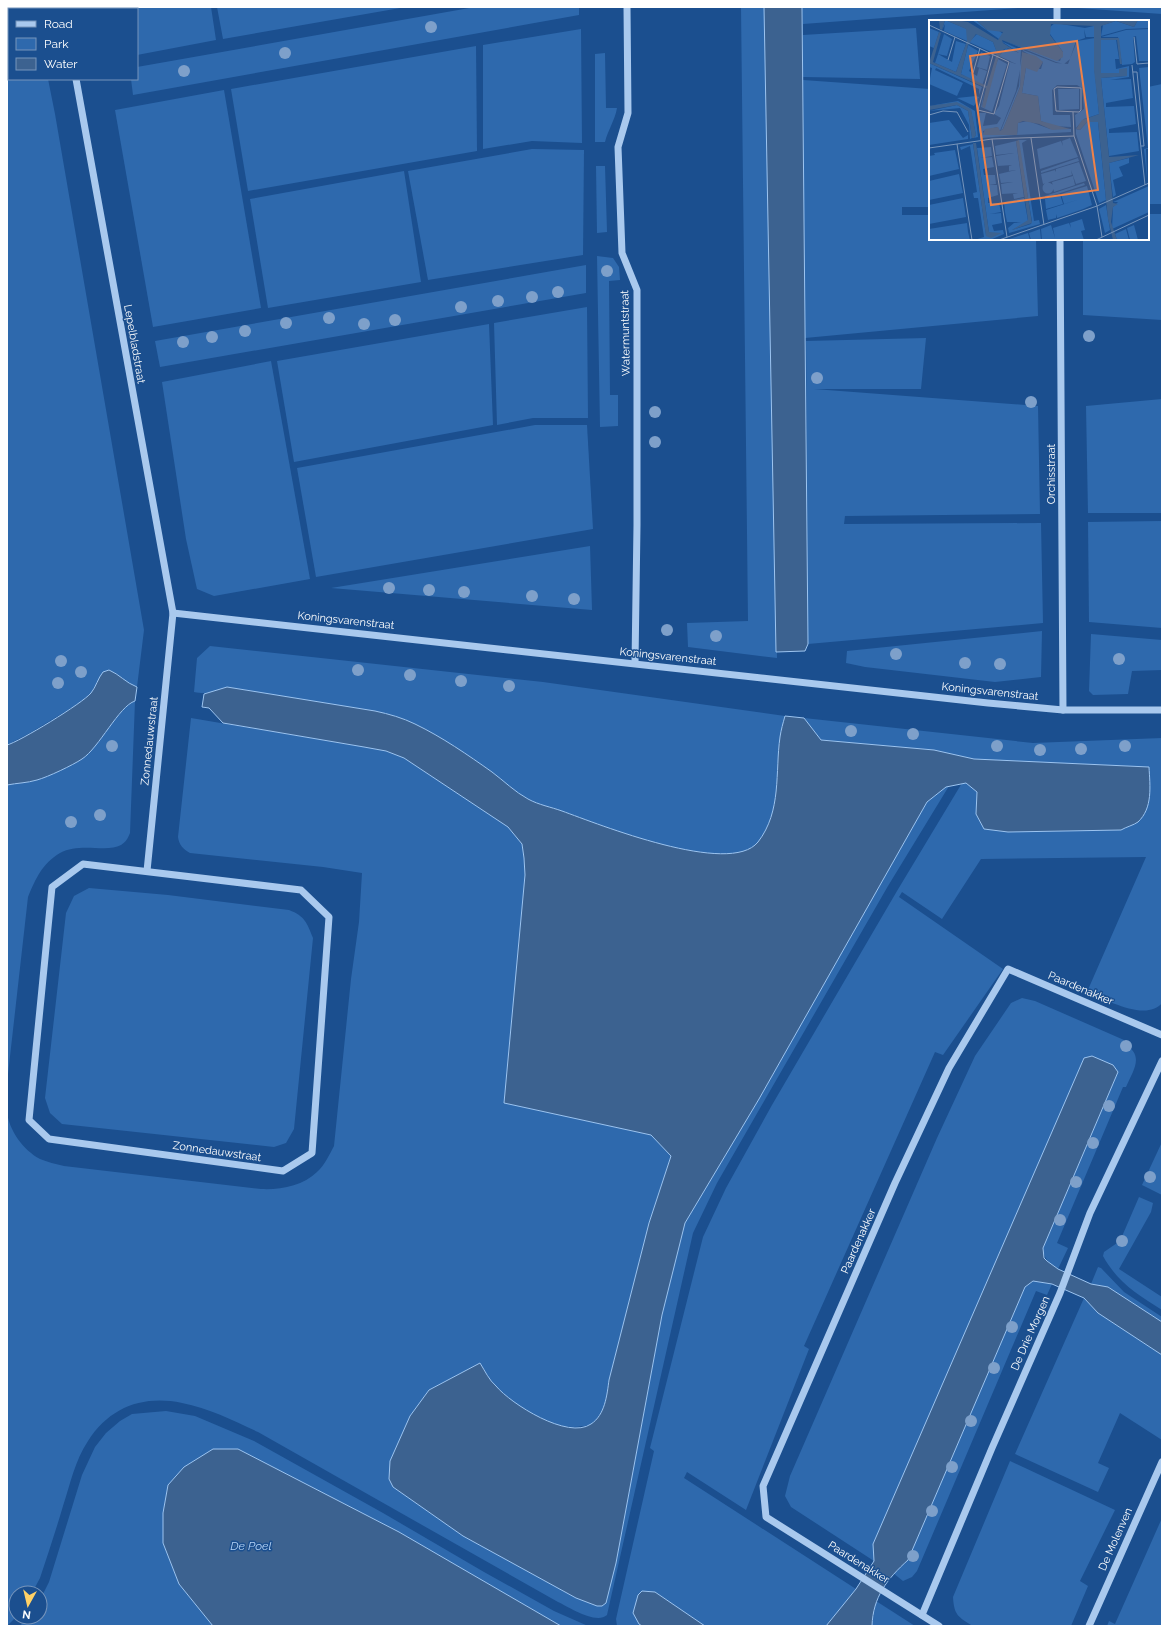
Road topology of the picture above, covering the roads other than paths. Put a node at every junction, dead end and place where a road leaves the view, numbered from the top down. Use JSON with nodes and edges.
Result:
{"nodes":[{"id":1,"x":627,"y":7,"type":"edge"},
{"id":2,"x":1057,"y":7,"type":"edge"},
{"id":3,"x":1057,"y":20,"type":"edge"},
{"id":4,"x":76,"y":80,"type":"edge"},
{"id":5,"x":1060,"y":240,"type":"edge"},
{"id":6,"x":173,"y":613,"type":"junction"},
{"id":7,"x":634,"y":663,"type":"junction"},
{"id":8,"x":1063,"y":710,"type":"junction"},
{"id":9,"x":1162,"y":710,"type":"edge"},
{"id":10,"x":147,"y":871,"type":"junction"},
{"id":11,"x":1162,"y":1035,"type":"edge"},
{"id":12,"x":1162,"y":1061,"type":"edge"},
{"id":13,"x":1162,"y":1462,"type":"edge"},
{"id":14,"x":922,"y":1615,"type":"junction"},
{"id":15,"x":939,"y":1626,"type":"edge"},
{"id":16,"x":1089,"y":1626,"type":"edge"}],
"edges":[{"from":1,"to":7,"type":"street","name":"Watermuntstraat"},
{"from":2,"to":3,"type":"street"},
{"from":4,"to":6,"type":"street","name":"Lepelbladstraat"},
{"from":5,"to":8,"type":"street","name":"Orchisstraat"},
{"from":6,"to":7,"type":"street","name":"Koningsvarenstraat"},
{"from":6,"to":10,"type":"street","name":"Zonnedauwstraat"},
{"from":7,"to":8,"type":"street","name":"Koningsvarenstraat"},
{"from":8,"to":9,"type":"street","name":"Koningsvarenstraat"},
{"from":10,"to":10,"type":"street","name":"Zonnedauwstraat"},
{"from":11,"to":14,"type":"street","name":"Paardenakker"},
{"from":12,"to":14,"type":"street","name":"De Drie Morgen"},
{"from":13,"to":16,"type":"street","name":"De Molenven"},
{"from":14,"to":15,"type":"street","name":"Paardenakker"}]}
